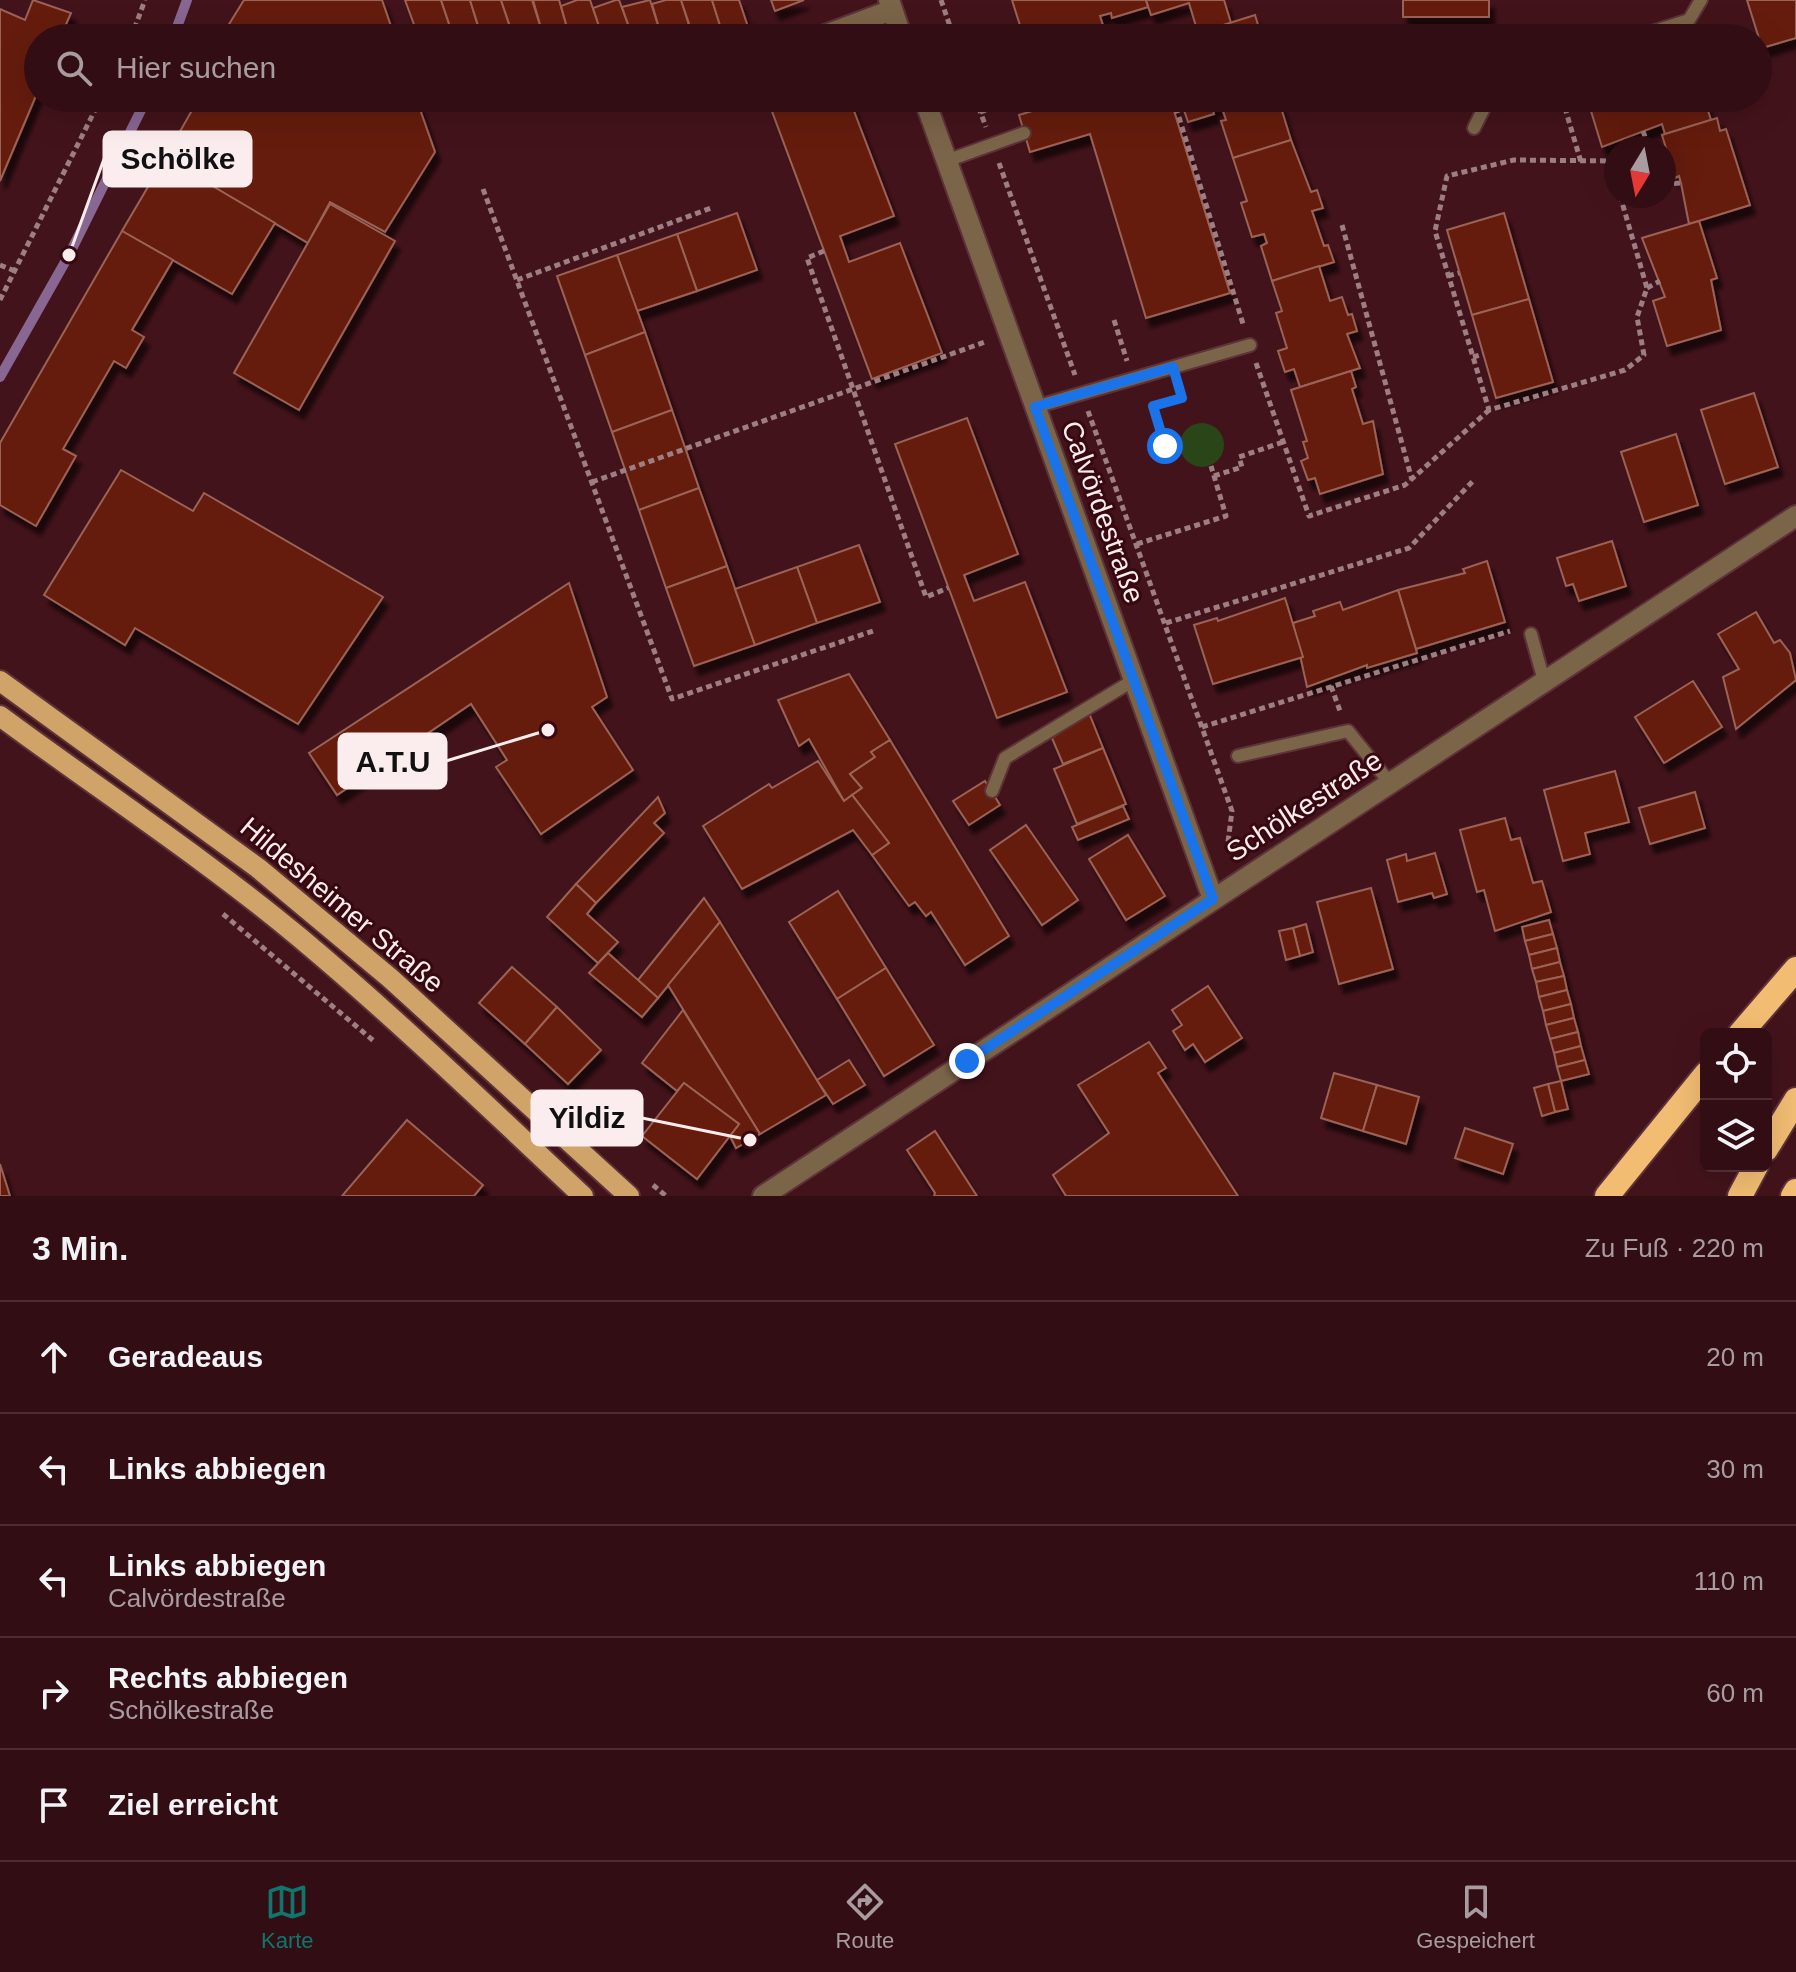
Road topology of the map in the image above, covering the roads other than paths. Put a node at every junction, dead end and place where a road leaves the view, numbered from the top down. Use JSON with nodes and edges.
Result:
{"nodes":[{"id":1,"x":1701,"y":0,"type":"edge"},
{"id":2,"x":890,"y":5,"type":"edge"},
{"id":3,"x":848,"y":24,"type":"edge"},
{"id":4,"x":897,"y":24,"type":"edge"},
{"id":5,"x":1677,"y":24,"type":"edge"},
{"id":6,"x":929,"y":112,"type":"edge"},
{"id":7,"x":1482,"y":112,"type":"edge"},
{"id":8,"x":1474,"y":128,"type":"dead end"},
{"id":9,"x":1024,"y":133,"type":"dead end"},
{"id":10,"x":946,"y":161,"type":"junction"},
{"id":11,"x":1250,"y":345,"type":"road end"},
{"id":12,"x":1035,"y":407,"type":"junction"},
{"id":13,"x":1796,"y":516,"type":"edge"},
{"id":14,"x":1531,"y":634,"type":"road end"},
{"id":15,"x":1134,"y":680,"type":"junction"},
{"id":16,"x":0,"y":681,"type":"edge"},
{"id":17,"x":1544,"y":681,"type":"junction"},
{"id":18,"x":0,"y":716,"type":"edge"},
{"id":19,"x":1238,"y":756,"type":"dead end"},
{"id":20,"x":1390,"y":783,"type":"junction"},
{"id":21,"x":992,"y":791,"type":"dead end"},
{"id":22,"x":1213,"y":899,"type":"junction"},
{"id":23,"x":1796,"y":969,"type":"edge"},
{"id":24,"x":1745,"y":1028,"type":"edge"},
{"id":25,"x":1700,"y":1081,"type":"edge"},
{"id":26,"x":1796,"y":1100,"type":"edge"},
{"id":27,"x":1772,"y":1139,"type":"edge"},
{"id":28,"x":1753,"y":1172,"type":"edge"},
{"id":29,"x":1796,"y":1191,"type":"edge"},
{"id":30,"x":583,"y":1196,"type":"edge"},
{"id":31,"x":629,"y":1196,"type":"edge"},
{"id":32,"x":763,"y":1196,"type":"edge"},
{"id":33,"x":1607,"y":1196,"type":"edge"},
{"id":34,"x":1740,"y":1196,"type":"edge"},
{"id":35,"x":1793,"y":1196,"type":"edge"}],
"edges":[{"from":1,"to":5,"type":"lane"},
{"from":2,"to":3,"type":"street"},
{"from":2,"to":4,"type":"street"},
{"from":6,"to":10,"type":"street","name":"Calvördestraße"},
{"from":7,"to":8,"type":"lane"},
{"from":9,"to":10,"type":"lane"},
{"from":10,"to":12,"type":"street","name":"Calvördestraße"},
{"from":11,"to":12,"type":"lane"},
{"from":12,"to":15,"type":"street","name":"Calvördestraße"},
{"from":13,"to":17,"type":"street","name":"Schölkestraße"},
{"from":14,"to":17,"type":"lane"},
{"from":15,"to":21,"type":"lane"},
{"from":15,"to":22,"type":"street","name":"Calvördestraße"},
{"from":16,"to":31,"type":"main road","name":"Hildesheimer Straße"},
{"from":17,"to":20,"type":"street","name":"Schölkestraße"},
{"from":18,"to":30,"type":"main road","name":"Hildesheimer Straße"},
{"from":19,"to":20,"type":"lane"},
{"from":20,"to":22,"type":"street","name":"Schölkestraße"},
{"from":22,"to":32,"type":"street","name":"Schölkestraße"},
{"from":23,"to":24,"type":"highway"},
{"from":25,"to":33,"type":"highway"},
{"from":26,"to":27,"type":"highway"},
{"from":28,"to":34,"type":"highway"},
{"from":29,"to":35,"type":"highway"}]}
